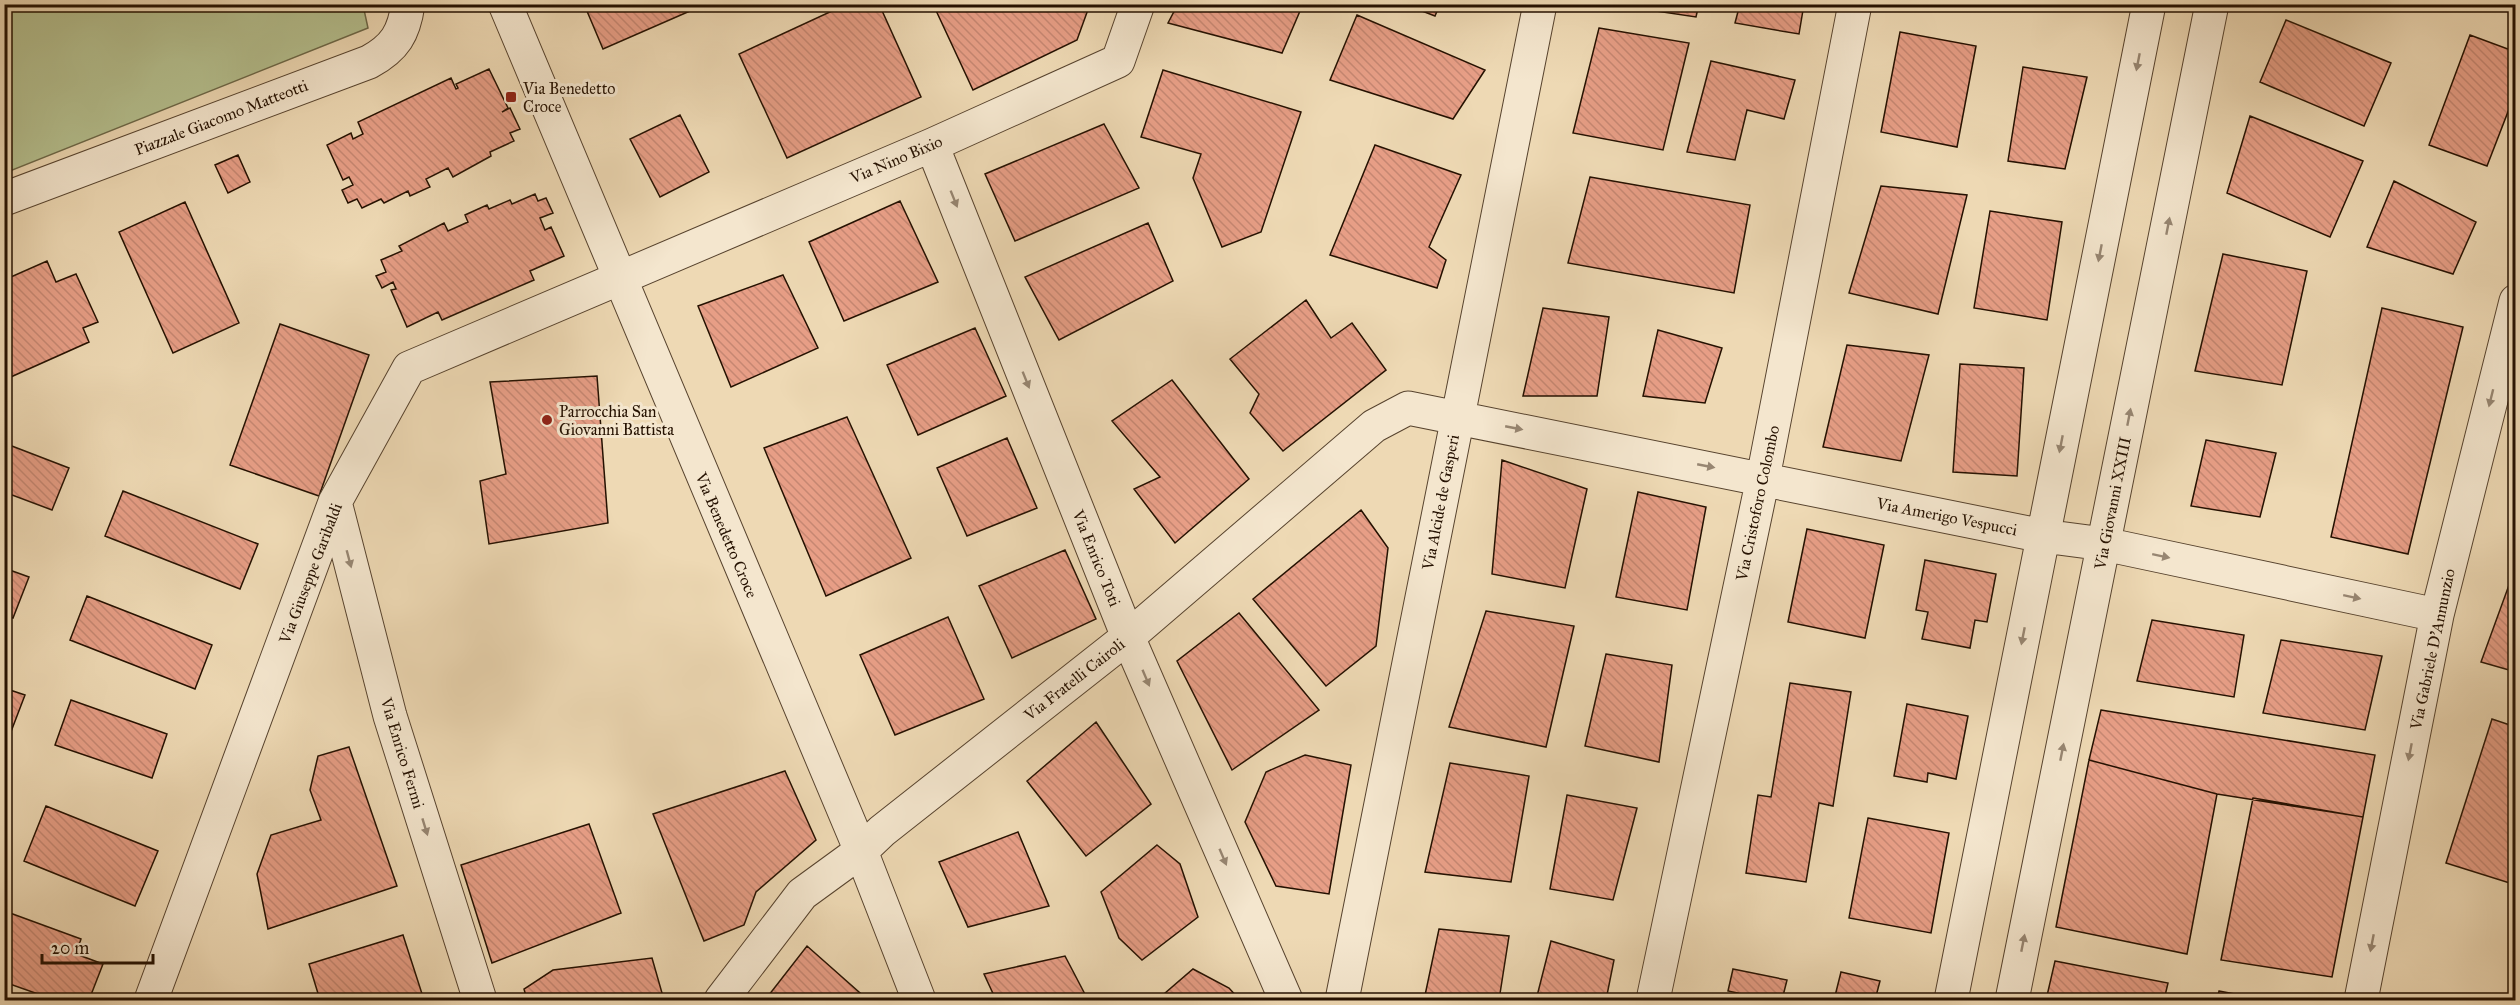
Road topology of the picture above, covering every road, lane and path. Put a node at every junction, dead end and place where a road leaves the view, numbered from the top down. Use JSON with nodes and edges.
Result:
{"nodes":[{"id":1,"x":408,"y":4,"type":"edge"},
{"id":2,"x":505,"y":4,"type":"edge"},
{"id":3,"x":1138,"y":4,"type":"edge"},
{"id":4,"x":1540,"y":4,"type":"edge"},
{"id":5,"x":1855,"y":4,"type":"edge"},
{"id":6,"x":2149,"y":4,"type":"edge"},
{"id":7,"x":2212,"y":4,"type":"edge"},
{"id":8,"x":932,"y":144,"type":"junction"},
{"id":9,"x":4,"y":199,"type":"edge"},
{"id":10,"x":618,"y":277,"type":"junction"},
{"id":11,"x":2516,"y":301,"type":"edge"},
{"id":12,"x":1457,"y":416,"type":"junction"},
{"id":13,"x":1763,"y":478,"type":"junction"},
{"id":14,"x":335,"y":502,"type":"junction"},
{"id":15,"x":2043,"y":536,"type":"junction"},
{"id":16,"x":2104,"y":544,"type":"junction"},
{"id":17,"x":2437,"y":615,"type":"junction"},
{"id":18,"x":1128,"y":637,"type":"junction"},
{"id":19,"x":861,"y":851,"type":"junction"},
{"id":20,"x":151,"y":1000,"type":"edge"},
{"id":21,"x":480,"y":1000,"type":"edge"},
{"id":22,"x":721,"y":1000,"type":"edge"},
{"id":23,"x":919,"y":1000,"type":"edge"},
{"id":24,"x":1286,"y":1000,"type":"edge"},
{"id":25,"x":1342,"y":1000,"type":"edge"},
{"id":26,"x":1653,"y":1000,"type":"edge"},
{"id":27,"x":1951,"y":1000,"type":"edge"},
{"id":28,"x":2012,"y":1000,"type":"edge"},
{"id":29,"x":2361,"y":1000,"type":"edge"}],
"edges":[{"from":1,"to":9,"type":"street","name":"Piazzale Giacomo Matteotti"},
{"from":2,"to":10,"type":"street","name":"Via Benedetto Croce"},
{"from":3,"to":8,"type":"street","name":"Via Nino Bixio"},
{"from":4,"to":12,"type":"street","name":"Via Alcide de Gasperi"},
{"from":5,"to":13,"type":"street","name":"Via Cristoforo Colombo"},
{"from":6,"to":15,"type":"street","one_way":true},
{"from":16,"to":7,"type":"street","name":"Via Giovanni XXIII","one_way":true},
{"from":8,"to":10,"type":"street","name":"Via Nino Bixio"},
{"from":8,"to":18,"type":"street","name":"Via Enrico Toti","one_way":true},
{"from":10,"to":14,"type":"street","name":"Via Giuseppe Garibaldi"},
{"from":10,"to":19,"type":"street","name":"Via Benedetto Croce"},
{"from":11,"to":17,"type":"street","name":"Via Gabriele D'Annunzio","one_way":true},
{"from":12,"to":13,"type":"street","name":"Via Amerigo Vespucci","one_way":true},
{"from":12,"to":18,"type":"street","name":"Via Fratelli Cairoli"},
{"from":12,"to":25,"type":"street","name":"Via Alcide de Gasperi"},
{"from":13,"to":15,"type":"street","name":"Via Amerigo Vespucci"},
{"from":13,"to":26,"type":"street","name":"Via Cristoforo Colombo"},
{"from":14,"to":20,"type":"street","name":"Via Giuseppe Garibaldi"},
{"from":14,"to":21,"type":"street","name":"Via Enrico Fermi","one_way":true},
{"from":15,"to":16,"type":"street","name":"Via Amerigo Vespucci"},
{"from":15,"to":27,"type":"street","one_way":true},
{"from":16,"to":17,"type":"street","name":"Via Amerigo Vespucci","one_way":true},
{"from":28,"to":16,"type":"street","name":"Via Giovanni XXIII","one_way":true},
{"from":17,"to":29,"type":"street","name":"Via Gabriele D'Annunzio","one_way":true},
{"from":18,"to":19,"type":"street","name":"Via Fratelli Cairoli"},
{"from":18,"to":24,"type":"street","name":"Via Enrico Toti","one_way":true},
{"from":19,"to":22,"type":"street","name":"Via Fratelli Cairoli"},
{"from":19,"to":23,"type":"street","name":"Via Benedetto Croce"}]}
